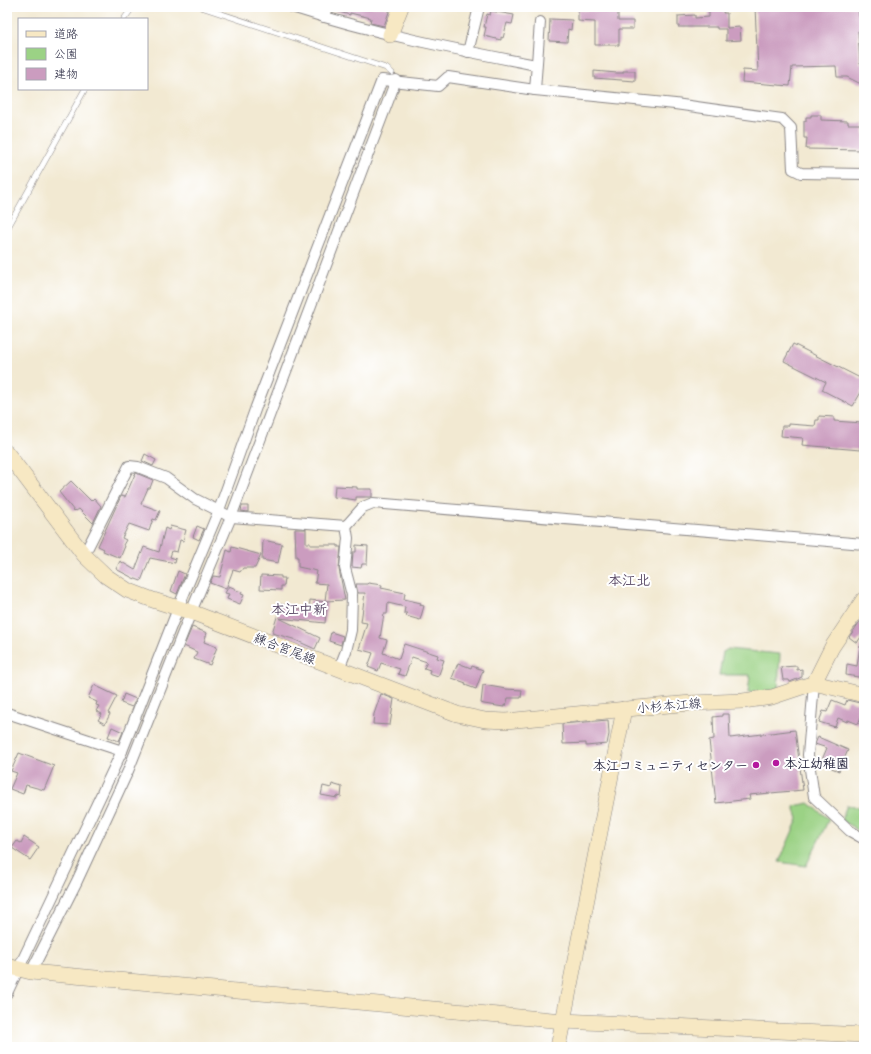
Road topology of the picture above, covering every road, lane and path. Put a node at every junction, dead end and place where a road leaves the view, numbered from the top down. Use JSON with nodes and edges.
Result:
{"nodes":[{"id":1,"x":133,"y":7,"type":"edge"},
{"id":2,"x":201,"y":7,"type":"edge"},
{"id":3,"x":292,"y":7,"type":"edge"},
{"id":4,"x":326,"y":7,"type":"edge"},
{"id":5,"x":401,"y":7,"type":"edge"},
{"id":6,"x":479,"y":7,"type":"edge"},
{"id":7,"x":324,"y":17,"type":"junction"},
{"id":8,"x":125,"y":18,"type":"edge"},
{"id":9,"x":540,"y":22,"type":"dead end"},
{"id":10,"x":390,"y":35,"type":"junction"},
{"id":11,"x":468,"y":52,"type":"junction"},
{"id":12,"x":536,"y":65,"type":"junction"},
{"id":13,"x":394,"y":77,"type":"junction"},
{"id":14,"x":84,"y":90,"type":"edge"},
{"id":15,"x":534,"y":90,"type":"junction"},
{"id":16,"x":864,"y":174,"type":"edge"},
{"id":17,"x":7,"y":229,"type":"edge"},
{"id":18,"x":7,"y":453,"type":"edge"},
{"id":19,"x":219,"y":510,"type":"junction"},
{"id":20,"x":232,"y":517,"type":"junction"},
{"id":21,"x":346,"y":526,"type":"junction"},
{"id":22,"x":864,"y":544,"type":"edge"},
{"id":23,"x":84,"y":555,"type":"junction"},
{"id":24,"x":864,"y":599,"type":"edge"},
{"id":25,"x":185,"y":610,"type":"junction"},
{"id":26,"x":339,"y":669,"type":"junction"},
{"id":27,"x":814,"y":683,"type":"junction"},
{"id":28,"x":864,"y":695,"type":"edge"},
{"id":29,"x":624,"y":709,"type":"junction"},
{"id":30,"x":7,"y":712,"type":"edge"},
{"id":31,"x":122,"y":751,"type":"junction"},
{"id":32,"x":864,"y":839,"type":"edge"},
{"id":33,"x":19,"y":969,"type":"edge"},
{"id":34,"x":7,"y":993,"type":"edge"},
{"id":35,"x":563,"y":1021,"type":"junction"},
{"id":36,"x":864,"y":1035,"type":"edge"},
{"id":37,"x":558,"y":1047,"type":"edge"}],
"edges":[{"from":1,"to":8,"type":"lane"},
{"from":2,"to":13,"type":"lane"},
{"from":3,"to":7,"type":"street"},
{"from":4,"to":7,"type":"street"},
{"from":5,"to":10,"type":"main road"},
{"from":6,"to":11,"type":"street"},
{"from":7,"to":10,"type":"street"},
{"from":9,"to":12,"type":"street"},
{"from":10,"to":11,"type":"street"},
{"from":11,"to":12,"type":"street"},
{"from":12,"to":15,"type":"street"},
{"from":13,"to":15,"type":"street"},
{"from":13,"to":19,"type":"street"},
{"from":13,"to":20,"type":"street"},
{"from":14,"to":17,"type":"lane"},
{"from":15,"to":16,"type":"street"},
{"from":18,"to":23,"type":"main road","name":"練合宮尾線"},
{"from":19,"to":20,"type":"street"},
{"from":19,"to":23,"type":"street"},
{"from":19,"to":25,"type":"street"},
{"from":20,"to":21,"type":"street"},
{"from":20,"to":25,"type":"street"},
{"from":21,"to":22,"type":"street"},
{"from":21,"to":26,"type":"street"},
{"from":23,"to":25,"type":"main road","name":"練合宮尾線"},
{"from":24,"to":27,"type":"main road"},
{"from":25,"to":26,"type":"main road","name":"練合宮尾線"},
{"from":25,"to":31,"type":"street"},
{"from":25,"to":33,"type":"street"},
{"from":26,"to":29,"type":"main road","name":"練合宮尾線"},
{"from":27,"to":28,"type":"main road"},
{"from":27,"to":29,"type":"main road","name":"小杉本江線"},
{"from":27,"to":32,"type":"street"},
{"from":29,"to":35,"type":"main road","name":"小杉本江線"},
{"from":30,"to":31,"type":"street"},
{"from":31,"to":33,"type":"street"},
{"from":33,"to":34,"type":"street"},
{"from":33,"to":35,"type":"main road"},
{"from":35,"to":36,"type":"main road"},
{"from":35,"to":37,"type":"main road","name":"小杉本江線"}]}
